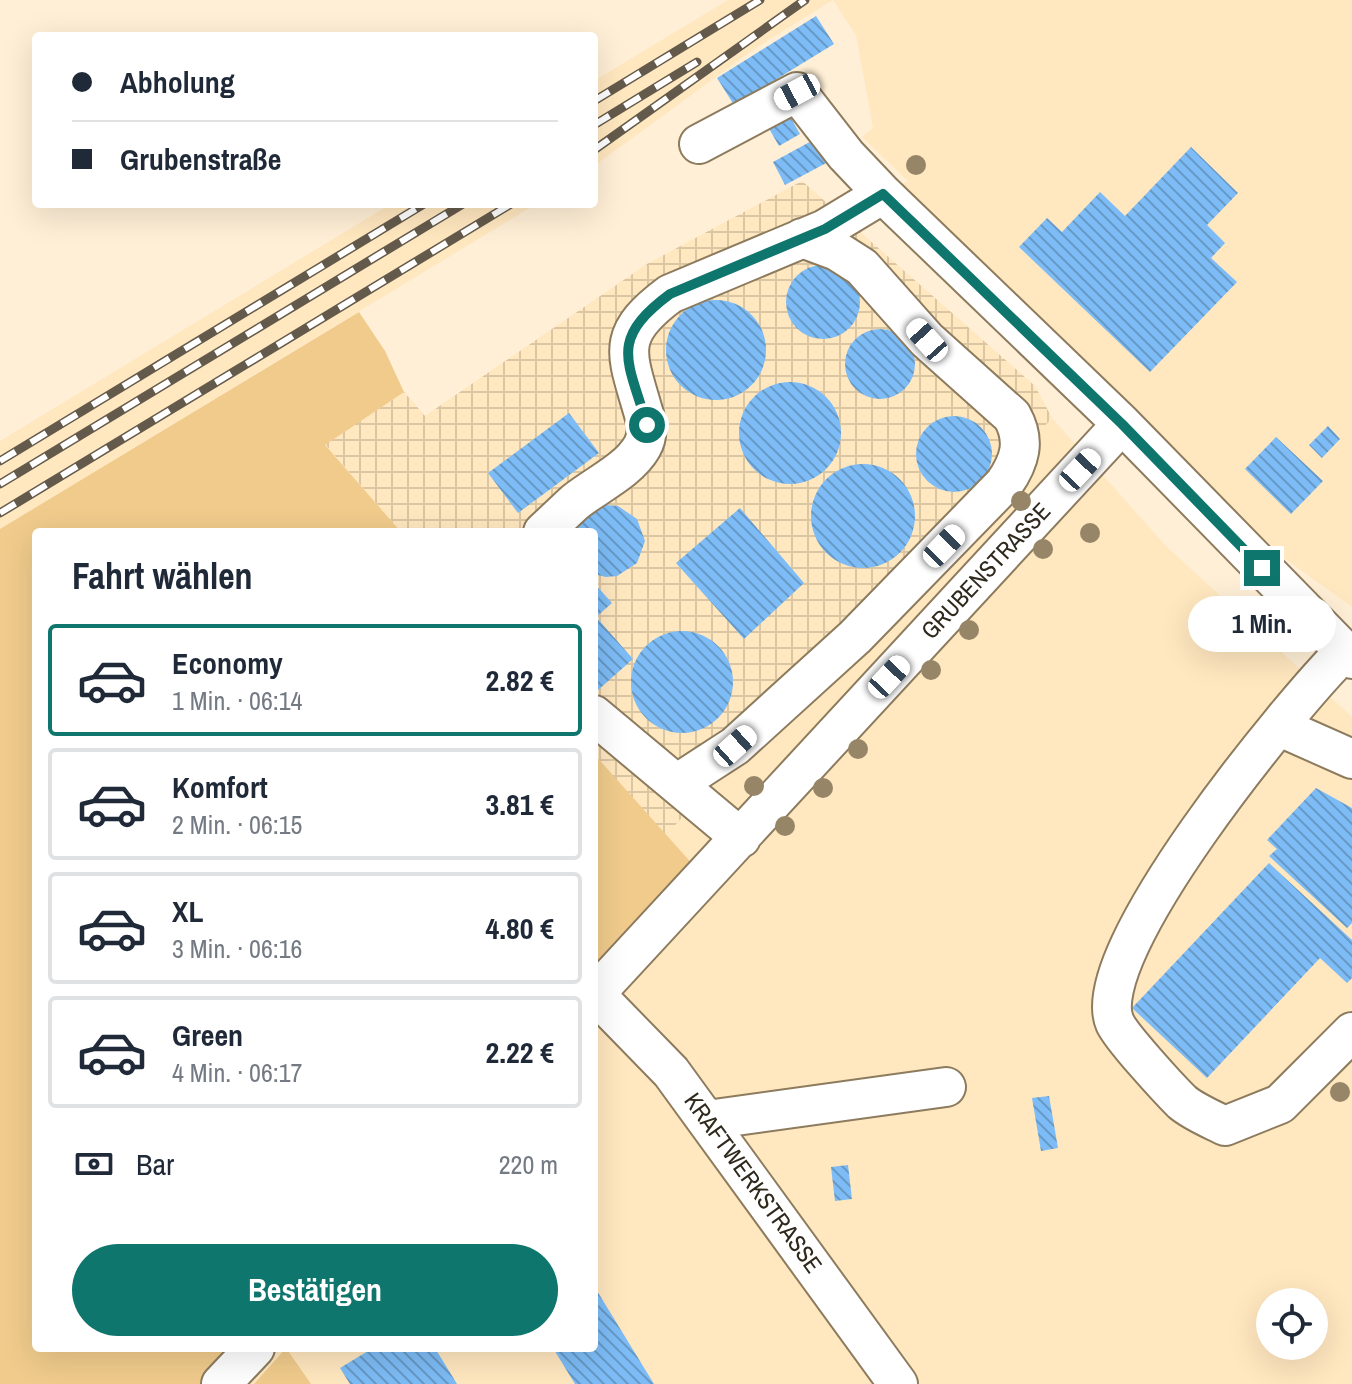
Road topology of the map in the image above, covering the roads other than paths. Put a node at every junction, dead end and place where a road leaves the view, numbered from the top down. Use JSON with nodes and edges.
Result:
{"nodes":[{"id":1,"x":699,"y":144,"type":"dead end"},
{"id":2,"x":883,"y":194,"type":"junction"},
{"id":3,"x":802,"y":238,"type":"junction"},
{"id":4,"x":1122,"y":424,"type":"junction"},
{"id":5,"x":547,"y":528,"type":"edge"},
{"id":6,"x":1348,"y":655,"type":"edge"},
{"id":7,"x":598,"y":718,"type":"edge"},
{"id":8,"x":1280,"y":727,"type":"junction"},
{"id":9,"x":1352,"y":759,"type":"edge"},
{"id":10,"x":678,"y":783,"type":"junction"},
{"id":11,"x":741,"y":838,"type":"junction"},
{"id":12,"x":598,"y":990,"type":"edge"},
{"id":13,"x":598,"y":998,"type":"edge"},
{"id":14,"x":1352,"y":1032,"type":"edge"},
{"id":15,"x":946,"y":1087,"type":"dead end"},
{"id":16,"x":707,"y":1120,"type":"junction"},
{"id":17,"x":251,"y":1352,"type":"edge"},
{"id":18,"x":221,"y":1384,"type":"edge"},
{"id":19,"x":898,"y":1384,"type":"edge"}],
"edges":[{"from":1,"to":2,"type":"street"},
{"from":2,"to":3,"type":"street"},
{"from":2,"to":4,"type":"street"},
{"from":3,"to":5,"type":"street"},
{"from":3,"to":10,"type":"street"},
{"from":4,"to":6,"type":"street"},
{"from":4,"to":11,"type":"street","name":"GRUBENSTRASSE"},
{"from":6,"to":8,"type":"street"},
{"from":7,"to":10,"type":"street"},
{"from":8,"to":9,"type":"street"},
{"from":8,"to":14,"type":"street"},
{"from":10,"to":11,"type":"street"},
{"from":11,"to":12,"type":"street","name":"GRUBENSTRASSE"},
{"from":13,"to":16,"type":"street","name":"KRAFTWERKSTRASSE"},
{"from":15,"to":16,"type":"street"},
{"from":16,"to":19,"type":"street","name":"KRAFTWERKSTRASSE"},
{"from":17,"to":18,"type":"street"}]}
